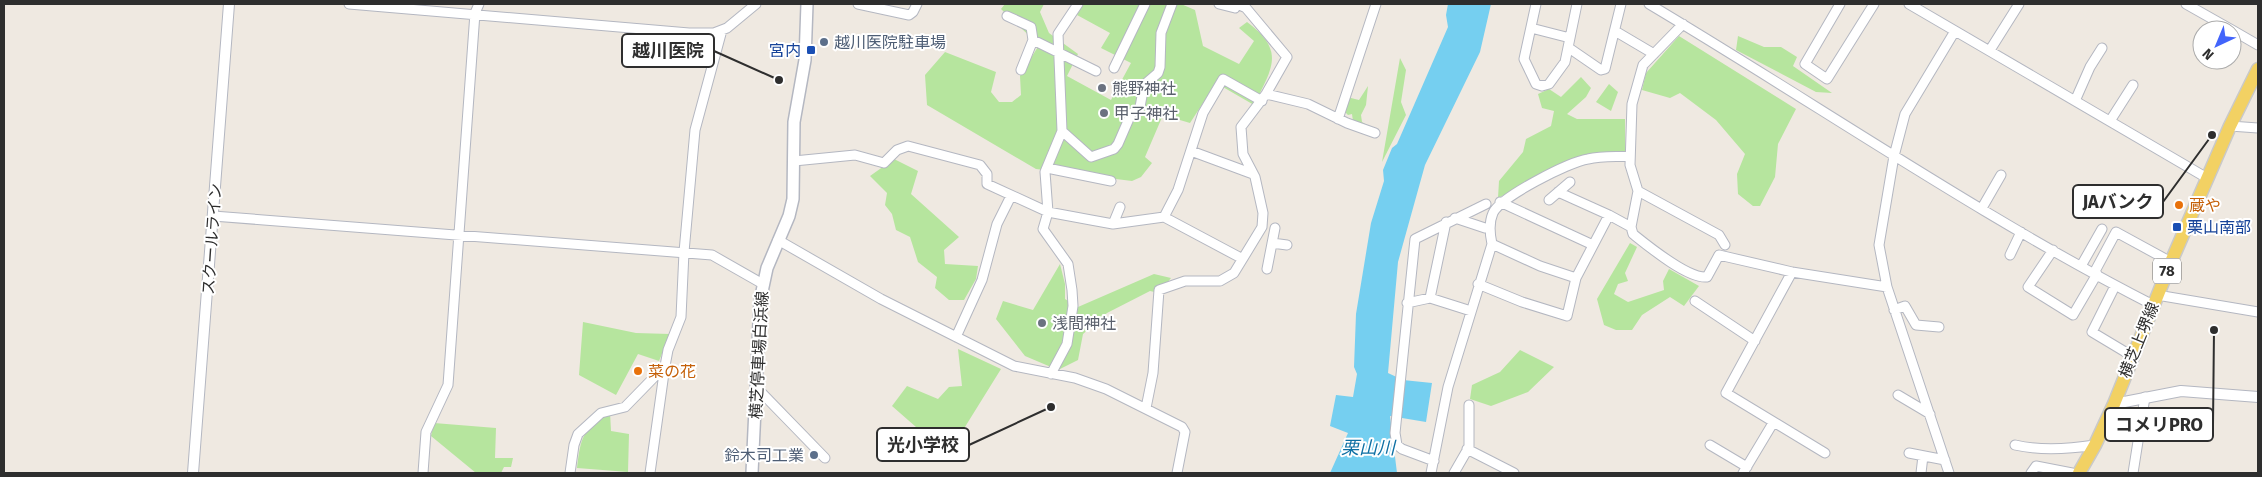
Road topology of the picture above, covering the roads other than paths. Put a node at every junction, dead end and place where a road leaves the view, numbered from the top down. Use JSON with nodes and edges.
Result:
{"nodes":[{"id":1,"x":229,"y":4,"type":"edge"},
{"id":2,"x":349,"y":4,"type":"edge"},
{"id":3,"x":480,"y":4,"type":"edge"},
{"id":4,"x":756,"y":4,"type":"edge"},
{"id":5,"x":807,"y":4,"type":"edge"},
{"id":6,"x":858,"y":4,"type":"edge"},
{"id":7,"x":917,"y":4,"type":"edge"},
{"id":8,"x":1078,"y":4,"type":"edge"},
{"id":9,"x":1145,"y":4,"type":"edge"},
{"id":10,"x":1172,"y":4,"type":"edge"},
{"id":11,"x":1218,"y":4,"type":"edge"},
{"id":12,"x":1237,"y":4,"type":"edge"},
{"id":13,"x":1376,"y":4,"type":"edge"},
{"id":14,"x":1536,"y":4,"type":"edge"},
{"id":15,"x":1578,"y":4,"type":"edge"},
{"id":16,"x":1622,"y":4,"type":"edge"},
{"id":17,"x":1649,"y":4,"type":"edge"},
{"id":18,"x":1840,"y":4,"type":"edge"},
{"id":19,"x":1874,"y":4,"type":"edge"},
{"id":20,"x":1909,"y":4,"type":"edge"},
{"id":21,"x":2019,"y":4,"type":"edge"},
{"id":22,"x":2186,"y":4,"type":"edge"},
{"id":23,"x":475,"y":13,"type":"junction"},
{"id":24,"x":1007,"y":16,"type":"dead end"},
{"id":25,"x":2214,"y":20,"type":"edge"},
{"id":26,"x":1683,"y":24,"type":"junction"},
{"id":27,"x":1531,"y":28,"type":"junction"},
{"id":28,"x":722,"y":30,"type":"junction"},
{"id":29,"x":1615,"y":31,"type":"junction"},
{"id":30,"x":1955,"y":31,"type":"junction"},
{"id":31,"x":2242,"y":36,"type":"edge"},
{"id":32,"x":1033,"y":40,"type":"junction"},
{"id":33,"x":1570,"y":43,"type":"junction"},
{"id":34,"x":2258,"y":45,"type":"edge"},
{"id":35,"x":2102,"y":48,"type":"dead end"},
{"id":36,"x":1990,"y":50,"type":"junction"},
{"id":37,"x":1058,"y":54,"type":"junction"},
{"id":38,"x":1654,"y":54,"type":"junction"},
{"id":39,"x":1114,"y":68,"type":"dead end"},
{"id":40,"x":2258,"y":69,"type":"edge"},
{"id":41,"x":1021,"y":70,"type":"dead end"},
{"id":42,"x":1096,"y":71,"type":"dead end"},
{"id":43,"x":2133,"y":85,"type":"dead end"},
{"id":44,"x":1264,"y":97,"type":"junction"},
{"id":45,"x":2075,"y":101,"type":"junction"},
{"id":46,"x":1338,"y":119,"type":"junction"},
{"id":47,"x":2110,"y":121,"type":"junction"},
{"id":48,"x":2230,"y":126,"type":"junction"},
{"id":49,"x":2258,"y":128,"type":"edge"},
{"id":50,"x":1062,"y":132,"type":"junction"},
{"id":51,"x":1374,"y":133,"type":"dead end"},
{"id":52,"x":1191,"y":151,"type":"junction"},
{"id":53,"x":1630,"y":156,"type":"junction"},
{"id":54,"x":1894,"y":156,"type":"junction"},
{"id":55,"x":794,"y":161,"type":"junction"},
{"id":56,"x":1048,"y":168,"type":"junction"},
{"id":57,"x":1253,"y":174,"type":"junction"},
{"id":58,"x":2001,"y":175,"type":"dead end"},
{"id":59,"x":2207,"y":178,"type":"junction"},
{"id":60,"x":1110,"y":181,"type":"dead end"},
{"id":61,"x":1570,"y":182,"type":"dead end"},
{"id":62,"x":1638,"y":191,"type":"junction"},
{"id":63,"x":1558,"y":192,"type":"junction"},
{"id":64,"x":1011,"y":196,"type":"junction"},
{"id":65,"x":1548,"y":200,"type":"dead end"},
{"id":66,"x":1500,"y":202,"type":"junction"},
{"id":67,"x":1486,"y":204,"type":"dead end"},
{"id":68,"x":1120,"y":207,"type":"dead end"},
{"id":69,"x":1982,"y":208,"type":"junction"},
{"id":70,"x":1048,"y":212,"type":"junction"},
{"id":71,"x":1609,"y":215,"type":"junction"},
{"id":72,"x":214,"y":216,"type":"junction"},
{"id":73,"x":1164,"y":217,"type":"junction"},
{"id":74,"x":1451,"y":220,"type":"junction"},
{"id":75,"x":1113,"y":224,"type":"junction"},
{"id":76,"x":1631,"y":227,"type":"junction"},
{"id":77,"x":1275,"y":228,"type":"dead end"},
{"id":78,"x":1485,"y":228,"type":"dead end"},
{"id":79,"x":2102,"y":229,"type":"dead end"},
{"id":80,"x":2021,"y":232,"type":"junction"},
{"id":81,"x":459,"y":236,"type":"junction"},
{"id":82,"x":778,"y":240,"type":"junction"},
{"id":83,"x":1272,"y":243,"type":"junction"},
{"id":84,"x":1492,"y":244,"type":"junction"},
{"id":85,"x":1287,"y":245,"type":"dead end"},
{"id":86,"x":1725,"y":245,"type":"dead end"},
{"id":87,"x":1593,"y":246,"type":"junction"},
{"id":88,"x":2053,"y":250,"type":"junction"},
{"id":89,"x":684,"y":252,"type":"junction"},
{"id":90,"x":2010,"y":255,"type":"dead end"},
{"id":91,"x":1241,"y":258,"type":"junction"},
{"id":92,"x":2171,"y":262,"type":"junction"},
{"id":93,"x":2081,"y":266,"type":"junction"},
{"id":94,"x":1266,"y":269,"type":"dead end"},
{"id":95,"x":1792,"y":272,"type":"junction"},
{"id":96,"x":2096,"y":274,"type":"junction"},
{"id":97,"x":1576,"y":278,"type":"junction"},
{"id":98,"x":763,"y":284,"type":"junction"},
{"id":99,"x":1478,"y":284,"type":"junction"},
{"id":100,"x":2115,"y":286,"type":"junction"},
{"id":101,"x":1887,"y":287,"type":"junction"},
{"id":102,"x":1430,"y":298,"type":"junction"},
{"id":103,"x":2155,"y":300,"type":"junction"},
{"id":104,"x":1694,"y":302,"type":"dead end"},
{"id":105,"x":1407,"y":303,"type":"junction"},
{"id":106,"x":1894,"y":310,"type":"junction"},
{"id":107,"x":1471,"y":311,"type":"junction"},
{"id":108,"x":2258,"y":312,"type":"edge"},
{"id":109,"x":1939,"y":327,"type":"dead end"},
{"id":110,"x":956,"y":337,"type":"junction"},
{"id":111,"x":1756,"y":341,"type":"junction"},
{"id":112,"x":2132,"y":356,"type":"junction"},
{"id":113,"x":665,"y":366,"type":"junction"},
{"id":114,"x":1052,"y":374,"type":"junction"},
{"id":115,"x":756,"y":387,"type":"junction"},
{"id":116,"x":1898,"y":395,"type":"dead end"},
{"id":117,"x":2145,"y":397,"type":"junction"},
{"id":118,"x":2258,"y":397,"type":"edge"},
{"id":119,"x":2114,"y":404,"type":"junction"},
{"id":120,"x":1469,"y":405,"type":"dead end"},
{"id":121,"x":1146,"y":408,"type":"junction"},
{"id":122,"x":1930,"y":414,"type":"junction"},
{"id":123,"x":1773,"y":423,"type":"junction"},
{"id":124,"x":1710,"y":444,"type":"dead end"},
{"id":125,"x":2015,"y":445,"type":"dead end"},
{"id":126,"x":2095,"y":445,"type":"junction"},
{"id":127,"x":1468,"y":449,"type":"junction"},
{"id":128,"x":1825,"y":453,"type":"dead end"},
{"id":129,"x":1909,"y":453,"type":"dead end"},
{"id":130,"x":1923,"y":456,"type":"junction"},
{"id":131,"x":825,"y":458,"type":"dead end"},
{"id":132,"x":1945,"y":460,"type":"junction"},
{"id":133,"x":1434,"y":461,"type":"junction"},
{"id":134,"x":1745,"y":470,"type":"edge"},
{"id":135,"x":193,"y":473,"type":"edge"},
{"id":136,"x":423,"y":473,"type":"edge"},
{"id":137,"x":570,"y":473,"type":"edge"},
{"id":138,"x":650,"y":473,"type":"edge"},
{"id":139,"x":752,"y":473,"type":"edge"},
{"id":140,"x":1177,"y":473,"type":"edge"},
{"id":141,"x":1431,"y":473,"type":"edge"},
{"id":142,"x":1454,"y":473,"type":"edge"},
{"id":143,"x":1514,"y":473,"type":"edge"},
{"id":144,"x":1921,"y":473,"type":"edge"},
{"id":145,"x":1949,"y":473,"type":"edge"},
{"id":146,"x":2032,"y":473,"type":"edge"},
{"id":147,"x":2072,"y":473,"type":"edge"},
{"id":148,"x":2079,"y":473,"type":"edge"},
{"id":149,"x":2133,"y":473,"type":"edge"}],
"edges":[{"from":1,"to":72,"type":"street","name":"スクールライン"},
{"from":2,"to":23,"type":"street"},
{"from":3,"to":23,"type":"street"},
{"from":4,"to":28,"type":"street"},
{"from":5,"to":55,"type":"main road","name":"横芝停車場白浜線"},
{"from":6,"to":7,"type":"street"},
{"from":8,"to":37,"type":"street"},
{"from":9,"to":39,"type":"street"},
{"from":10,"to":50,"type":"street"},
{"from":11,"to":12,"type":"street"},
{"from":12,"to":44,"type":"street"},
{"from":13,"to":46,"type":"street"},
{"from":14,"to":27,"type":"street"},
{"from":15,"to":33,"type":"street"},
{"from":16,"to":29,"type":"street"},
{"from":17,"to":26,"type":"street"},
{"from":18,"to":19,"type":"street"},
{"from":20,"to":30,"type":"street"},
{"from":21,"to":36,"type":"street"},
{"from":22,"to":25,"type":"street"},
{"from":23,"to":28,"type":"street"},
{"from":23,"to":81,"type":"street"},
{"from":24,"to":32,"type":"street"},
{"from":26,"to":38,"type":"street"},
{"from":26,"to":54,"type":"street"},
{"from":27,"to":33,"type":"street"},
{"from":27,"to":33,"type":"street"},
{"from":28,"to":89,"type":"street"},
{"from":29,"to":33,"type":"street"},
{"from":29,"to":38,"type":"street"},
{"from":30,"to":36,"type":"street"},
{"from":30,"to":54,"type":"street"},
{"from":31,"to":34,"type":"street"},
{"from":32,"to":37,"type":"street"},
{"from":32,"to":41,"type":"street"},
{"from":35,"to":45,"type":"street"},
{"from":36,"to":45,"type":"street"},
{"from":37,"to":42,"type":"street"},
{"from":37,"to":50,"type":"street"},
{"from":38,"to":53,"type":"street"},
{"from":40,"to":48,"type":"main road","name":"横芝上堺線","number":"78"},
{"from":43,"to":47,"type":"street"},
{"from":44,"to":46,"type":"street"},
{"from":44,"to":52,"type":"street"},
{"from":44,"to":57,"type":"street"},
{"from":45,"to":47,"type":"street"},
{"from":46,"to":51,"type":"street"},
{"from":47,"to":59,"type":"street"},
{"from":48,"to":49,"type":"street"},
{"from":48,"to":59,"type":"main road","name":"横芝上堺線","number":"78"},
{"from":50,"to":56,"type":"street"},
{"from":52,"to":57,"type":"street"},
{"from":52,"to":73,"type":"street"},
{"from":53,"to":62,"type":"street"},
{"from":53,"to":66,"type":"street"},
{"from":54,"to":69,"type":"street"},
{"from":54,"to":101,"type":"street"},
{"from":55,"to":64,"type":"street"},
{"from":55,"to":82,"type":"main road","name":"横芝停車場白浜線"},
{"from":56,"to":60,"type":"street"},
{"from":56,"to":70,"type":"street"},
{"from":57,"to":91,"type":"street"},
{"from":58,"to":69,"type":"street"},
{"from":59,"to":92,"type":"main road","name":"横芝上堺線","number":"78"},
{"from":61,"to":63,"type":"street"},
{"from":62,"to":76,"type":"street"},
{"from":62,"to":86,"type":"street"},
{"from":63,"to":65,"type":"street"},
{"from":63,"to":71,"type":"street"},
{"from":64,"to":70,"type":"street"},
{"from":64,"to":110,"type":"street"},
{"from":66,"to":84,"type":"street"},
{"from":66,"to":87,"type":"street"},
{"from":67,"to":74,"type":"street"},
{"from":68,"to":75,"type":"street"},
{"from":69,"to":80,"type":"street"},
{"from":70,"to":75,"type":"street"},
{"from":70,"to":114,"type":"street"},
{"from":71,"to":76,"type":"street"},
{"from":71,"to":87,"type":"street"},
{"from":72,"to":81,"type":"street"},
{"from":72,"to":135,"type":"street","name":"スクールライン"},
{"from":73,"to":75,"type":"street"},
{"from":73,"to":91,"type":"street"},
{"from":74,"to":78,"type":"street"},
{"from":74,"to":102,"type":"street"},
{"from":74,"to":105,"type":"street"},
{"from":76,"to":95,"type":"street"},
{"from":77,"to":83,"type":"street"},
{"from":79,"to":93,"type":"street"},
{"from":80,"to":88,"type":"street"},
{"from":80,"to":90,"type":"street"},
{"from":81,"to":89,"type":"street"},
{"from":81,"to":136,"type":"street"},
{"from":82,"to":98,"type":"main road","name":"横芝停車場白浜線"},
{"from":82,"to":110,"type":"street"},
{"from":83,"to":85,"type":"street"},
{"from":83,"to":94,"type":"street"},
{"from":84,"to":97,"type":"street"},
{"from":84,"to":99,"type":"street"},
{"from":87,"to":97,"type":"street"},
{"from":88,"to":93,"type":"street"},
{"from":88,"to":96,"type":"street"},
{"from":89,"to":98,"type":"street"},
{"from":89,"to":113,"type":"street"},
{"from":91,"to":121,"type":"street"},
{"from":92,"to":96,"type":"street"},
{"from":92,"to":103,"type":"main road","name":"横芝上堺線","number":"78"},
{"from":93,"to":96,"type":"street"},
{"from":95,"to":101,"type":"street"},
{"from":95,"to":111,"type":"street"},
{"from":96,"to":100,"type":"street"},
{"from":97,"to":99,"type":"street"},
{"from":98,"to":115,"type":"main road","name":"横芝停車場白浜線"},
{"from":99,"to":107,"type":"street"},
{"from":100,"to":103,"type":"street"},
{"from":100,"to":112,"type":"street"},
{"from":101,"to":106,"type":"street"},
{"from":102,"to":105,"type":"street"},
{"from":102,"to":107,"type":"street"},
{"from":103,"to":108,"type":"street"},
{"from":103,"to":112,"type":"main road","name":"横芝上堺線","number":"78"},
{"from":104,"to":111,"type":"street"},
{"from":105,"to":133,"type":"street"},
{"from":106,"to":109,"type":"street"},
{"from":106,"to":122,"type":"street"},
{"from":107,"to":133,"type":"street"},
{"from":110,"to":114,"type":"street"},
{"from":111,"to":123,"type":"street"},
{"from":112,"to":119,"type":"main road","name":"横芝上堺線","number":"78"},
{"from":113,"to":137,"type":"street"},
{"from":113,"to":138,"type":"street"},
{"from":114,"to":121,"type":"street"},
{"from":115,"to":131,"type":"street"},
{"from":115,"to":139,"type":"main road","name":"横芝停車場白浜線"},
{"from":116,"to":122,"type":"street"},
{"from":117,"to":118,"type":"street"},
{"from":117,"to":119,"type":"street"},
{"from":117,"to":149,"type":"street"},
{"from":119,"to":126,"type":"main road","name":"横芝上堺線","number":"78"},
{"from":120,"to":127,"type":"street"},
{"from":121,"to":140,"type":"street"},
{"from":122,"to":132,"type":"street"},
{"from":123,"to":128,"type":"street"},
{"from":123,"to":134,"type":"street"},
{"from":124,"to":134,"type":"street"},
{"from":125,"to":126,"type":"street"},
{"from":126,"to":148,"type":"main road","name":"横芝上堺線","number":"78"},
{"from":127,"to":142,"type":"street"},
{"from":127,"to":143,"type":"street"},
{"from":129,"to":130,"type":"street"},
{"from":130,"to":132,"type":"street"},
{"from":130,"to":144,"type":"street"},
{"from":132,"to":145,"type":"street"},
{"from":133,"to":141,"type":"street"},
{"from":146,"to":147,"type":"street"}]}
